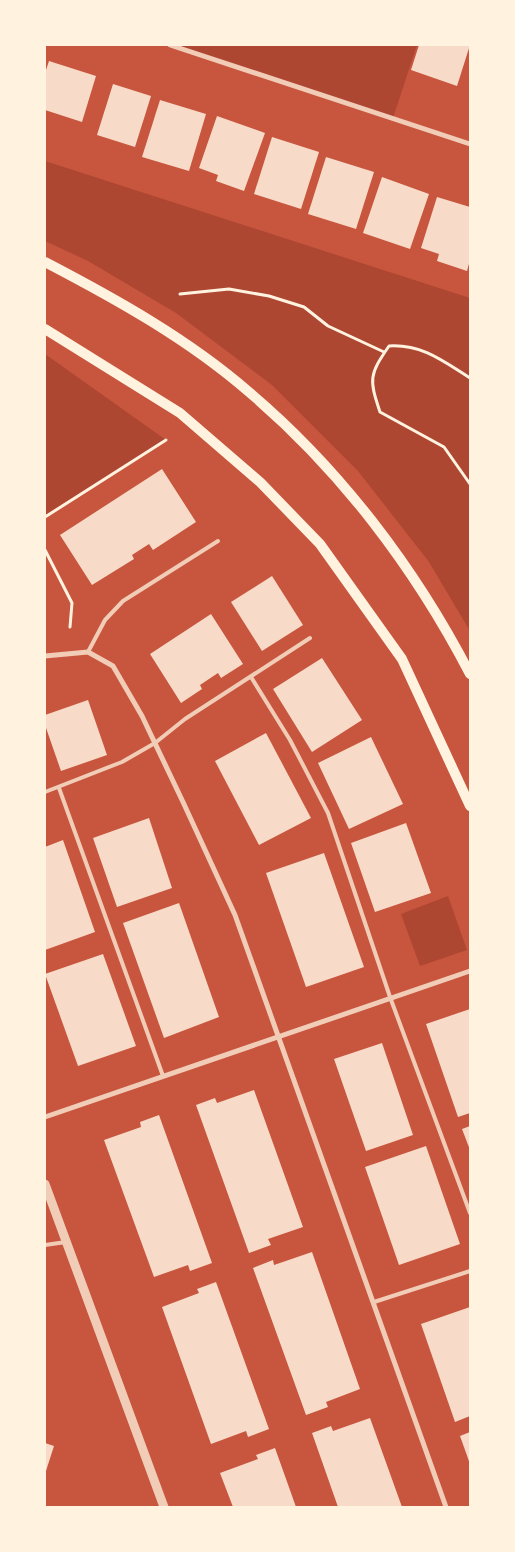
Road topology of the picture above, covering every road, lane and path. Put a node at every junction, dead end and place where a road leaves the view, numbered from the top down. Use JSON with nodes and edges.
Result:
{"nodes":[{"id":1,"x":170,"y":45,"type":"edge"},
{"id":2,"x":470,"y":144,"type":"edge"},
{"id":3,"x":45,"y":262,"type":"edge"},
{"id":4,"x":180,"y":294,"type":"dead end"},
{"id":5,"x":45,"y":329,"type":"edge"},
{"id":6,"x":385,"y":352,"type":"junction"},
{"id":7,"x":470,"y":378,"type":"edge"},
{"id":8,"x":166,"y":440,"type":"dead end"},
{"id":9,"x":470,"y":484,"type":"edge"},
{"id":10,"x":45,"y":517,"type":"edge"},
{"id":11,"x":218,"y":541,"type":"dead end"},
{"id":12,"x":45,"y":550,"type":"edge"},
{"id":13,"x":70,"y":627,"type":"dead end"},
{"id":14,"x":310,"y":638,"type":"dead end"},
{"id":15,"x":88,"y":652,"type":"junction"},
{"id":16,"x":45,"y":656,"type":"edge"},
{"id":17,"x":470,"y":674,"type":"edge"},
{"id":18,"x":251,"y":676,"type":"junction"},
{"id":19,"x":155,"y":743,"type":"junction"},
{"id":20,"x":59,"y":788,"type":"junction"},
{"id":21,"x":45,"y":792,"type":"edge"},
{"id":22,"x":470,"y":806,"type":"edge"},
{"id":23,"x":470,"y":970,"type":"edge"},
{"id":24,"x":390,"y":997,"type":"junction"},
{"id":25,"x":277,"y":1036,"type":"junction"},
{"id":26,"x":163,"y":1076,"type":"junction"},
{"id":27,"x":45,"y":1117,"type":"edge"},
{"id":28,"x":45,"y":1184,"type":"edge"},
{"id":29,"x":470,"y":1213,"type":"edge"},
{"id":30,"x":66,"y":1242,"type":"junction"},
{"id":31,"x":45,"y":1245,"type":"edge"},
{"id":32,"x":470,"y":1271,"type":"edge"},
{"id":33,"x":374,"y":1302,"type":"junction"},
{"id":34,"x":164,"y":1507,"type":"edge"},
{"id":35,"x":446,"y":1507,"type":"edge"}],
"edges":[{"from":1,"to":2,"type":"street"},
{"from":3,"to":17,"type":"main road"},
{"from":4,"to":6,"type":"path"},
{"from":5,"to":22,"type":"main road"},
{"from":6,"to":7,"type":"path"},
{"from":6,"to":9,"type":"path"},
{"from":8,"to":10,"type":"path"},
{"from":11,"to":15,"type":"lane"},
{"from":12,"to":13,"type":"path"},
{"from":14,"to":18,"type":"lane"},
{"from":15,"to":16,"type":"street"},
{"from":15,"to":19,"type":"street"},
{"from":18,"to":19,"type":"lane"},
{"from":18,"to":24,"type":"lane"},
{"from":19,"to":20,"type":"lane"},
{"from":19,"to":25,"type":"street"},
{"from":20,"to":21,"type":"lane"},
{"from":20,"to":26,"type":"lane"},
{"from":23,"to":24,"type":"street"},
{"from":24,"to":25,"type":"street"},
{"from":24,"to":29,"type":"lane"},
{"from":25,"to":26,"type":"street"},
{"from":25,"to":33,"type":"street"},
{"from":26,"to":27,"type":"street"},
{"from":28,"to":30,"type":"street"},
{"from":30,"to":31,"type":"lane"},
{"from":30,"to":34,"type":"street"},
{"from":32,"to":33,"type":"lane"},
{"from":33,"to":35,"type":"street"}]}
